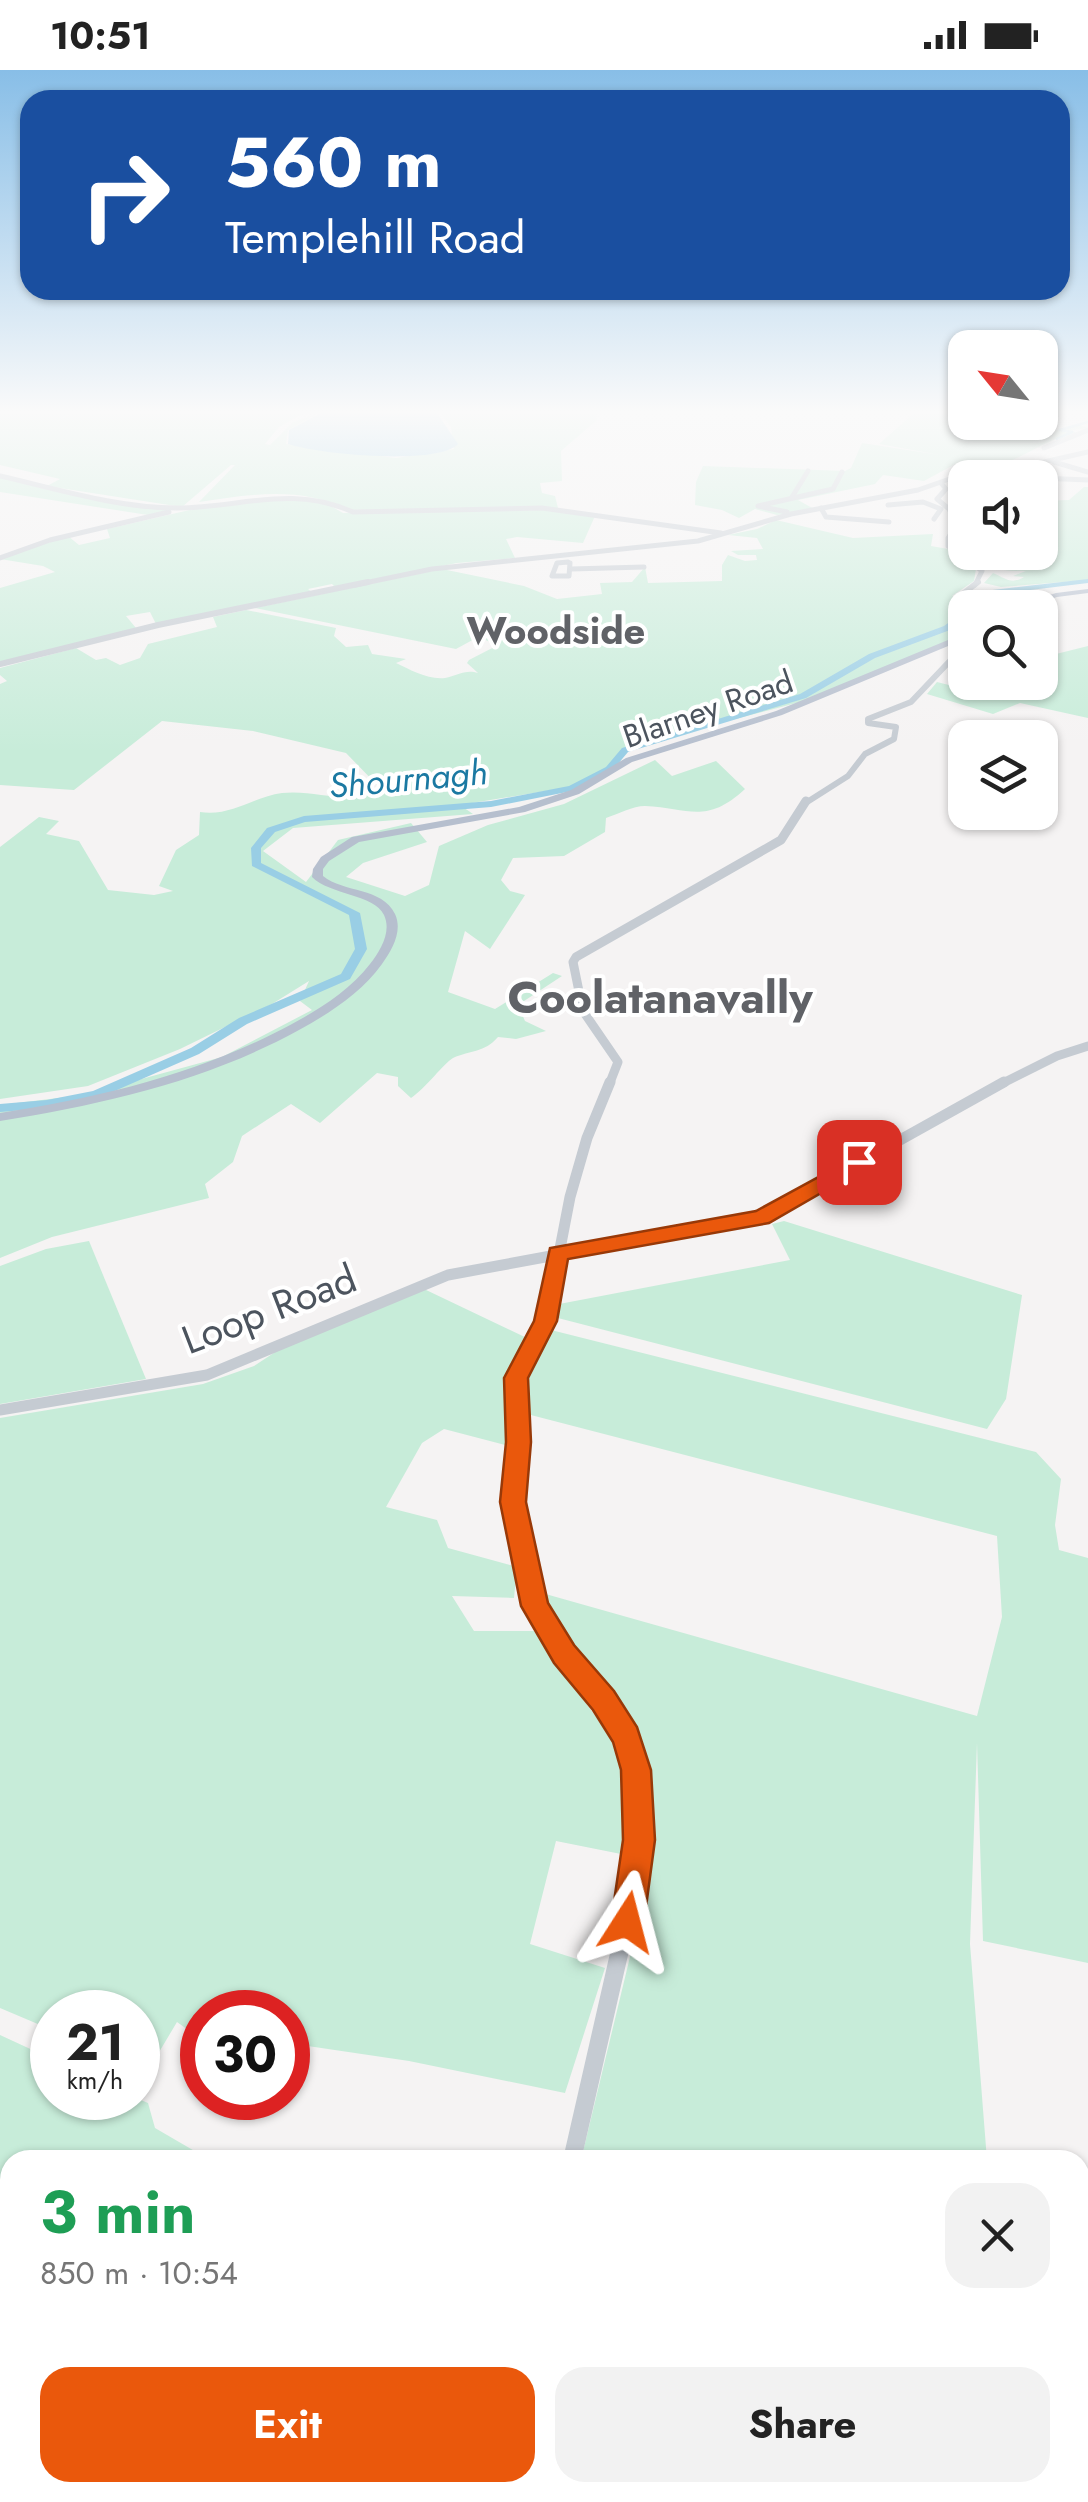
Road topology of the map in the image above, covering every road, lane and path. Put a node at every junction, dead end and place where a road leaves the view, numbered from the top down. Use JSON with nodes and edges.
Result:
{"nodes":[{"id":1,"x":106,"y":526,"type":"edge"},
{"id":2,"x":668,"y":526,"type":"edge"},
{"id":3,"x":752,"y":526,"type":"edge"},
{"id":4,"x":955,"y":526,"type":"edge"},
{"id":5,"x":726,"y":535,"type":"junction"},
{"id":6,"x":0,"y":558,"type":"edge"},
{"id":7,"x":569,"y":562,"type":"junction"},
{"id":8,"x":624,"y":568,"type":"junction"},
{"id":9,"x":644,"y":568,"type":"dead end"},
{"id":10,"x":598,"y":575,"type":"dead end"},
{"id":11,"x":966,"y":590,"type":"edge"},
{"id":12,"x":1088,"y":591,"type":"edge"},
{"id":13,"x":1058,"y":596,"type":"edge"},
{"id":14,"x":948,"y":643,"type":"edge"},
{"id":15,"x":948,"y":661,"type":"edge"},
{"id":16,"x":0,"y":664,"type":"edge"},
{"id":17,"x":1088,"y":1046,"type":"edge"},
{"id":18,"x":0,"y":1117,"type":"edge"},
{"id":19,"x":558,"y":1253,"type":"junction"},
{"id":20,"x":0,"y":1410,"type":"edge"},
{"id":21,"x":574,"y":2150,"type":"edge"}],
"edges":[{"from":1,"to":6,"type":"street"},
{"from":2,"to":5,"type":"street"},
{"from":3,"to":5,"type":"street"},
{"from":4,"to":11,"type":"street"},
{"from":5,"to":7,"type":"street"},
{"from":7,"to":8,"type":"street"},
{"from":7,"to":16,"type":"street"},
{"from":8,"to":9,"type":"street"},
{"from":8,"to":10,"type":"street"},
{"from":12,"to":13,"type":"main road"},
{"from":14,"to":18,"type":"main road","name":"Blarney Road"},
{"from":15,"to":19,"type":"street"},
{"from":17,"to":19,"type":"street","name":"Loop Road"},
{"from":19,"to":20,"type":"street","name":"Loop Road"},
{"from":19,"to":21,"type":"street"}]}
